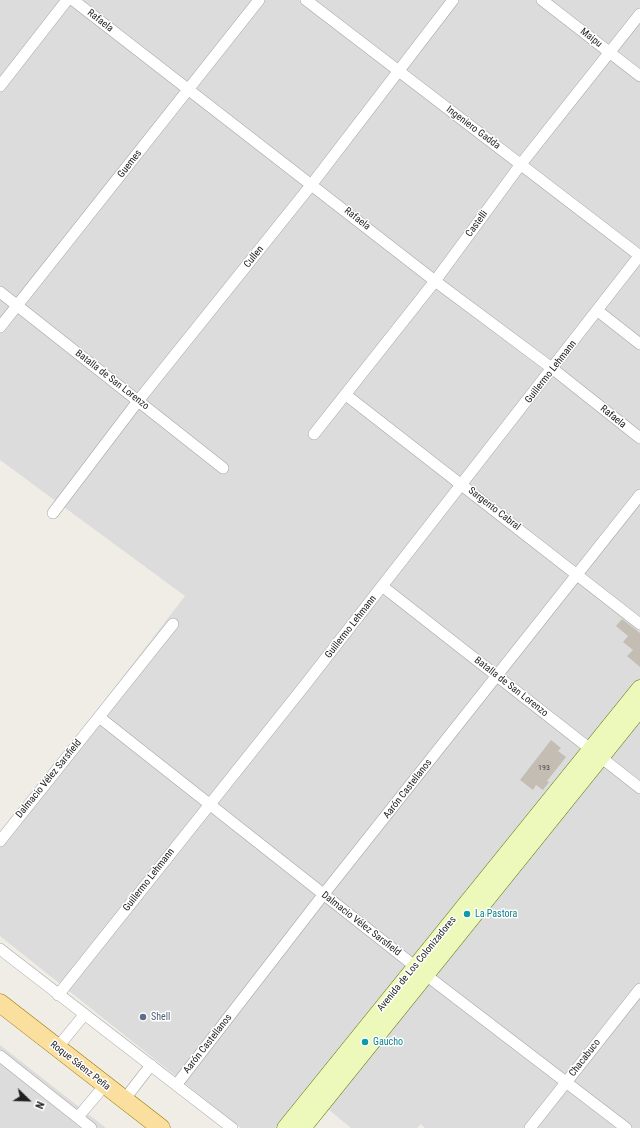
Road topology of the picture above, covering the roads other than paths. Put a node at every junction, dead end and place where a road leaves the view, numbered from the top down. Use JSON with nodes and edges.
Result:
{"nodes":[{"id":1,"x":67,"y":0,"type":"edge"},
{"id":2,"x":73,"y":0,"type":"edge"},
{"id":3,"x":259,"y":0,"type":"edge"},
{"id":4,"x":306,"y":0,"type":"edge"},
{"id":5,"x":453,"y":0,"type":"edge"},
{"id":6,"x":542,"y":0,"type":"edge"},
{"id":7,"x":640,"y":14,"type":"edge"},
{"id":8,"x":610,"y":53,"type":"junction"},
{"id":9,"x":398,"y":71,"type":"junction"},
{"id":10,"x":640,"y":76,"type":"edge"},
{"id":11,"x":0,"y":86,"type":"edge"},
{"id":12,"x":188,"y":90,"type":"junction"},
{"id":13,"x":521,"y":164,"type":"junction"},
{"id":14,"x":312,"y":184,"type":"junction"},
{"id":15,"x":640,"y":256,"type":"edge"},
{"id":16,"x":435,"y":281,"type":"junction"},
{"id":17,"x":0,"y":292,"type":"edge"},
{"id":18,"x":17,"y":306,"type":"junction"},
{"id":19,"x":598,"y":311,"type":"junction"},
{"id":20,"x":0,"y":327,"type":"edge"},
{"id":21,"x":640,"y":344,"type":"edge"},
{"id":22,"x":553,"y":369,"type":"junction"},
{"id":23,"x":346,"y":395,"type":"junction"},
{"id":24,"x":138,"y":401,"type":"junction"},
{"id":25,"x":314,"y":434,"type":"dead end"},
{"id":26,"x":640,"y":438,"type":"edge"},
{"id":27,"x":223,"y":468,"type":"dead end"},
{"id":28,"x":462,"y":484,"type":"junction"},
{"id":29,"x":640,"y":495,"type":"edge"},
{"id":30,"x":53,"y":513,"type":"dead end"},
{"id":31,"x":577,"y":575,"type":"junction"},
{"id":32,"x":382,"y":586,"type":"junction"},
{"id":33,"x":173,"y":624,"type":"dead end"},
{"id":34,"x":640,"y":624,"type":"edge"},
{"id":35,"x":497,"y":676,"type":"junction"},
{"id":36,"x":640,"y":688,"type":"edge"},
{"id":37,"x":640,"y":709,"type":"edge"},
{"id":38,"x":99,"y":717,"type":"junction"},
{"id":39,"x":595,"y":753,"type":"junction"},
{"id":40,"x":640,"y":788,"type":"edge"},
{"id":41,"x":209,"y":803,"type":"junction"},
{"id":42,"x":0,"y":841,"type":"edge"},
{"id":43,"x":323,"y":895,"type":"junction"},
{"id":44,"x":0,"y":949,"type":"edge"},
{"id":45,"x":421,"y":971,"type":"junction"},
{"id":46,"x":640,"y":989,"type":"edge"},
{"id":47,"x":58,"y":995,"type":"junction"},
{"id":48,"x":0,"y":1003,"type":"edge"},
{"id":49,"x":84,"y":1015,"type":"junction"},
{"id":50,"x":57,"y":1048,"type":"junction"},
{"id":51,"x":0,"y":1056,"type":"edge"},
{"id":52,"x":151,"y":1065,"type":"junction"},
{"id":53,"x":566,"y":1081,"type":"junction"},
{"id":54,"x":177,"y":1084,"type":"junction"},
{"id":55,"x":105,"y":1085,"type":"junction"},
{"id":56,"x":124,"y":1100,"type":"junction"},
{"id":57,"x":78,"y":1117,"type":"junction"},
{"id":58,"x":91,"y":1128,"type":"edge"},
{"id":59,"x":161,"y":1128,"type":"edge"},
{"id":60,"x":232,"y":1128,"type":"edge"},
{"id":61,"x":285,"y":1128,"type":"edge"},
{"id":62,"x":303,"y":1128,"type":"edge"},
{"id":63,"x":530,"y":1128,"type":"edge"},
{"id":64,"x":626,"y":1128,"type":"edge"}],
"edges":[{"from":1,"to":11,"type":"street"},
{"from":2,"to":12,"type":"street","name":"Rafaela"},
{"from":3,"to":12,"type":"street","name":"Guemes"},
{"from":4,"to":9,"type":"street","name":"Ingeniero Gadda"},
{"from":5,"to":9,"type":"street","name":"Cullen"},
{"from":6,"to":8,"type":"street","name":"Maipu"},
{"from":7,"to":8,"type":"street","name":"Castelli"},
{"from":8,"to":10,"type":"street","name":"Maipu"},
{"from":8,"to":13,"type":"street","name":"Castelli"},
{"from":9,"to":13,"type":"street","name":"Ingeniero Gadda"},
{"from":9,"to":14,"type":"street","name":"Cullen"},
{"from":12,"to":14,"type":"street","name":"Rafaela"},
{"from":12,"to":18,"type":"street","name":"Guemes"},
{"from":13,"to":15,"type":"street","name":"Ingeniero Gadda"},
{"from":13,"to":16,"type":"street","name":"Castelli"},
{"from":14,"to":16,"type":"street","name":"Rafaela"},
{"from":14,"to":24,"type":"street","name":"Cullen"},
{"from":15,"to":19,"type":"street","name":"Guillermo Lehmann"},
{"from":16,"to":22,"type":"street","name":"Rafaela"},
{"from":16,"to":23,"type":"street","name":"Castelli"},
{"from":17,"to":18,"type":"street","name":"Batalla de San Lorenzo"},
{"from":18,"to":20,"type":"street","name":"Guemes"},
{"from":18,"to":24,"type":"street","name":"Batalla de San Lorenzo"},
{"from":19,"to":21,"type":"street"},
{"from":19,"to":22,"type":"street","name":"Guillermo Lehmann"},
{"from":22,"to":26,"type":"street","name":"Rafaela"},
{"from":22,"to":28,"type":"street","name":"Guillermo Lehmann"},
{"from":23,"to":25,"type":"street","name":"Castelli"},
{"from":23,"to":28,"type":"street","name":"Sargento Cabral"},
{"from":24,"to":27,"type":"street","name":"Batalla de San Lorenzo"},
{"from":24,"to":30,"type":"street","name":"Cullen"},
{"from":28,"to":31,"type":"street","name":"Sargento Cabral"},
{"from":28,"to":32,"type":"street","name":"Guillermo Lehmann"},
{"from":29,"to":31,"type":"street","name":"Aarón Castellanos"},
{"from":31,"to":34,"type":"street","name":"Sargento Cabral"},
{"from":31,"to":35,"type":"street","name":"Aarón Castellanos"},
{"from":32,"to":35,"type":"street","name":"Batalla de San Lorenzo"},
{"from":32,"to":41,"type":"street","name":"Guillermo Lehmann"},
{"from":33,"to":38,"type":"street","name":"Dalmacio Vélez Sarsfield"},
{"from":35,"to":39,"type":"street","name":"Batalla de San Lorenzo"},
{"from":35,"to":43,"type":"street","name":"Aarón Castellanos"},
{"from":36,"to":39,"type":"main road","name":"Avenida de Los Colonizadores"},
{"from":37,"to":39,"type":"main road","name":"Avenida de Los Colonizadores"},
{"from":38,"to":41,"type":"street","name":"Dalmacio Vélez Sarsfield"},
{"from":38,"to":42,"type":"street","name":"Dalmacio Vélez Sarsfield"},
{"from":39,"to":40,"type":"street","name":"Batalla de San Lorenzo"},
{"from":39,"to":45,"type":"main road","name":"Avenida de Los Colonizadores"},
{"from":41,"to":43,"type":"street","name":"Dalmacio Vélez Sarsfield"},
{"from":41,"to":47,"type":"street","name":"Guillermo Lehmann"},
{"from":43,"to":45,"type":"street","name":"Dalmacio Vélez Sarsfield"},
{"from":43,"to":54,"type":"street","name":"Aarón Castellanos"},
{"from":44,"to":47,"type":"street"},
{"from":45,"to":53,"type":"street","name":"Dalmacio Vélez Sarsfield"},
{"from":45,"to":61,"type":"main road","name":"Avenida de Los Colonizadores"},
{"from":45,"to":62,"type":"main road","name":"Avenida de Los Colonizadores"},
{"from":46,"to":53,"type":"street","name":"Chacabuco"},
{"from":47,"to":49,"type":"street"},
{"from":48,"to":50,"type":"main road","name":"Roque Sáenz Peña"},
{"from":49,"to":50,"type":"street"},
{"from":49,"to":52,"type":"street"},
{"from":50,"to":55,"type":"main road","name":"Roque Sáenz Peña"},
{"from":51,"to":57,"type":"street"},
{"from":52,"to":54,"type":"street"},
{"from":52,"to":56,"type":"street"},
{"from":53,"to":63,"type":"street","name":"Chacabuco"},
{"from":53,"to":64,"type":"street","name":"Dalmacio Vélez Sarsfield"},
{"from":54,"to":60,"type":"street"},
{"from":55,"to":56,"type":"main road","name":"Roque Sáenz Peña"},
{"from":55,"to":57,"type":"street"},
{"from":56,"to":59,"type":"main road","name":"Roque Sáenz Peña"},
{"from":57,"to":58,"type":"street"}]}
